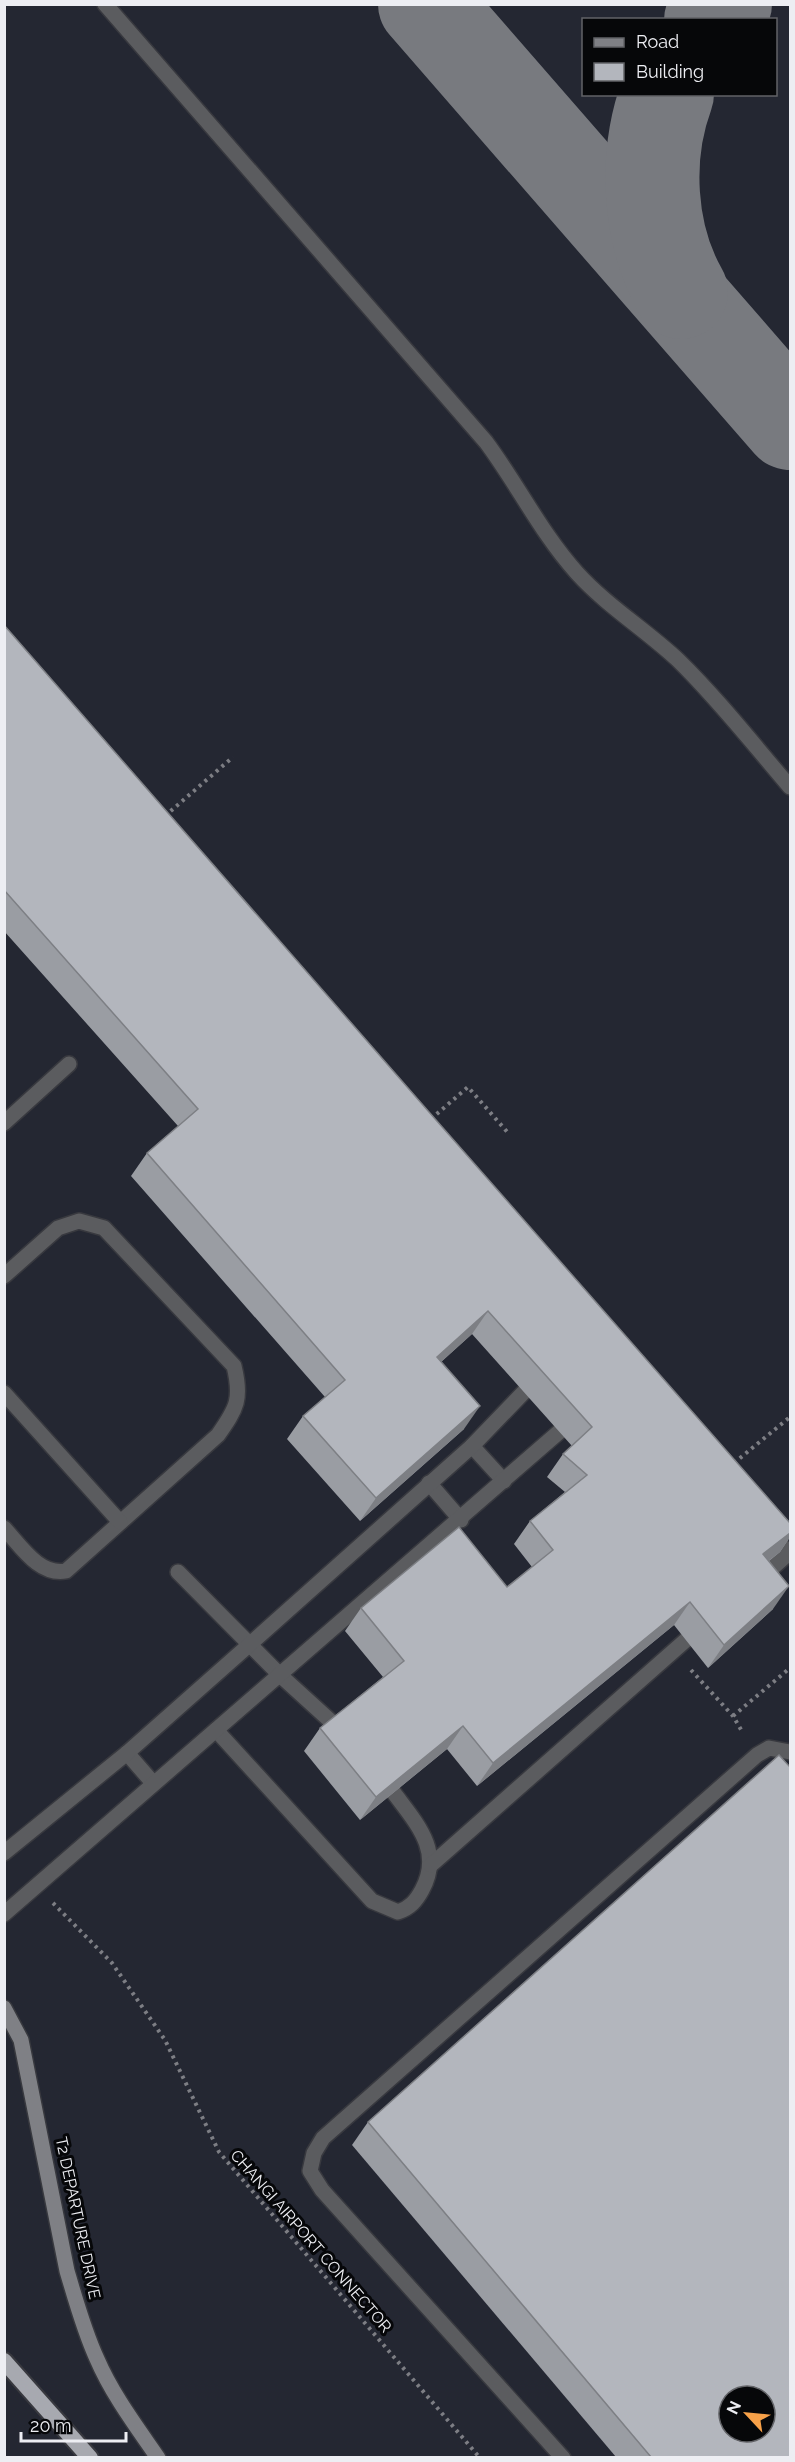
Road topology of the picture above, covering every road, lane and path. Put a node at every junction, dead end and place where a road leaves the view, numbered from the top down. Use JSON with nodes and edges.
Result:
{"nodes":[{"id":1,"x":105,"y":4,"type":"edge"},
{"id":2,"x":233,"y":757,"type":"dead end"},
{"id":3,"x":790,"y":787,"type":"edge"},
{"id":4,"x":157,"y":823,"type":"edge"},
{"id":5,"x":69,"y":1064,"type":"dead end"},
{"id":6,"x":21,"y":1108,"type":"junction"},
{"id":7,"x":4,"y":1117,"type":"edge"},
{"id":8,"x":429,"y":1122,"type":"edge"},
{"id":9,"x":4,"y":1123,"type":"edge"},
{"id":10,"x":509,"y":1134,"type":"dead end"},
{"id":11,"x":4,"y":1276,"type":"edge"},
{"id":12,"x":524,"y":1392,"type":"dead end"},
{"id":13,"x":4,"y":1393,"type":"edge"},
{"id":14,"x":790,"y":1417,"type":"edge"},
{"id":15,"x":559,"y":1432,"type":"dead end"},
{"id":16,"x":472,"y":1446,"type":"junction"},
{"id":17,"x":732,"y":1465,"type":"edge"},
{"id":18,"x":504,"y":1481,"type":"junction"},
{"id":19,"x":429,"y":1483,"type":"junction"},
{"id":20,"x":758,"y":1519,"type":"edge"},
{"id":21,"x":461,"y":1520,"type":"junction"},
{"id":22,"x":120,"y":1522,"type":"junction"},
{"id":23,"x":4,"y":1528,"type":"edge"},
{"id":24,"x":790,"y":1555,"type":"edge"},
{"id":25,"x":178,"y":1572,"type":"dead end"},
{"id":26,"x":753,"y":1585,"type":"edge"},
{"id":27,"x":686,"y":1640,"type":"dead end"},
{"id":28,"x":249,"y":1645,"type":"junction"},
{"id":29,"x":674,"y":1650,"type":"junction"},
{"id":30,"x":790,"y":1668,"type":"edge"},
{"id":31,"x":281,"y":1676,"type":"junction"},
{"id":32,"x":733,"y":1716,"type":"junction"},
{"id":33,"x":336,"y":1725,"type":"edge"},
{"id":34,"x":216,"y":1730,"type":"junction"},
{"id":35,"x":790,"y":1752,"type":"edge"},
{"id":36,"x":127,"y":1753,"type":"junction"},
{"id":37,"x":757,"y":1755,"type":"junction"},
{"id":38,"x":153,"y":1784,"type":"junction"},
{"id":39,"x":394,"y":1792,"type":"edge"},
{"id":40,"x":4,"y":1853,"type":"edge"},
{"id":41,"x":430,"y":1864,"type":"junction"},
{"id":42,"x":60,"y":1912,"type":"dead end"},
{"id":43,"x":4,"y":1914,"type":"edge"},
{"id":44,"x":4,"y":2008,"type":"edge"},
{"id":45,"x":4,"y":2361,"type":"edge"},
{"id":46,"x":90,"y":2457,"type":"edge"},
{"id":47,"x":158,"y":2457,"type":"edge"},
{"id":48,"x":480,"y":2457,"type":"edge"},
{"id":49,"x":563,"y":2457,"type":"edge"}],
"edges":[{"from":1,"to":3,"type":"lane"},
{"from":2,"to":4,"type":"path","bridge":true},
{"from":5,"to":6,"type":"lane"},
{"from":6,"to":7,"type":"lane"},
{"from":6,"to":9,"type":"lane"},
{"from":8,"to":10,"type":"path","bridge":true},
{"from":11,"to":22,"type":"lane"},
{"from":12,"to":16,"type":"lane"},
{"from":13,"to":22,"type":"lane"},
{"from":14,"to":17,"type":"path","bridge":true},
{"from":15,"to":18,"type":"lane"},
{"from":16,"to":18,"type":"lane"},
{"from":16,"to":19,"type":"lane"},
{"from":18,"to":21,"type":"lane"},
{"from":19,"to":21,"type":"lane"},
{"from":19,"to":28,"type":"lane"},
{"from":20,"to":24,"type":"lane"},
{"from":21,"to":31,"type":"lane"},
{"from":22,"to":23,"type":"lane"},
{"from":24,"to":26,"type":"lane"},
{"from":25,"to":28,"type":"lane"},
{"from":27,"to":29,"type":"lane"},
{"from":28,"to":31,"type":"lane"},
{"from":28,"to":36,"type":"lane"},
{"from":29,"to":32,"type":"path"},
{"from":29,"to":41,"type":"lane"},
{"from":30,"to":32,"type":"path"},
{"from":31,"to":33,"type":"lane"},
{"from":31,"to":34,"type":"lane"},
{"from":32,"to":37,"type":"path"},
{"from":34,"to":38,"type":"lane"},
{"from":34,"to":41,"type":"lane"},
{"from":35,"to":37,"type":"lane"},
{"from":36,"to":38,"type":"lane"},
{"from":36,"to":40,"type":"lane"},
{"from":37,"to":49,"type":"lane"},
{"from":38,"to":43,"type":"lane"},
{"from":39,"to":41,"type":"lane"},
{"from":42,"to":48,"type":"path","name":"CHANGI AIRPORT CONNECTOR"},
{"from":44,"to":47,"type":"main road","name":"T2 DEPARTURE DRIVE"},
{"from":45,"to":46,"type":"highway"}]}
